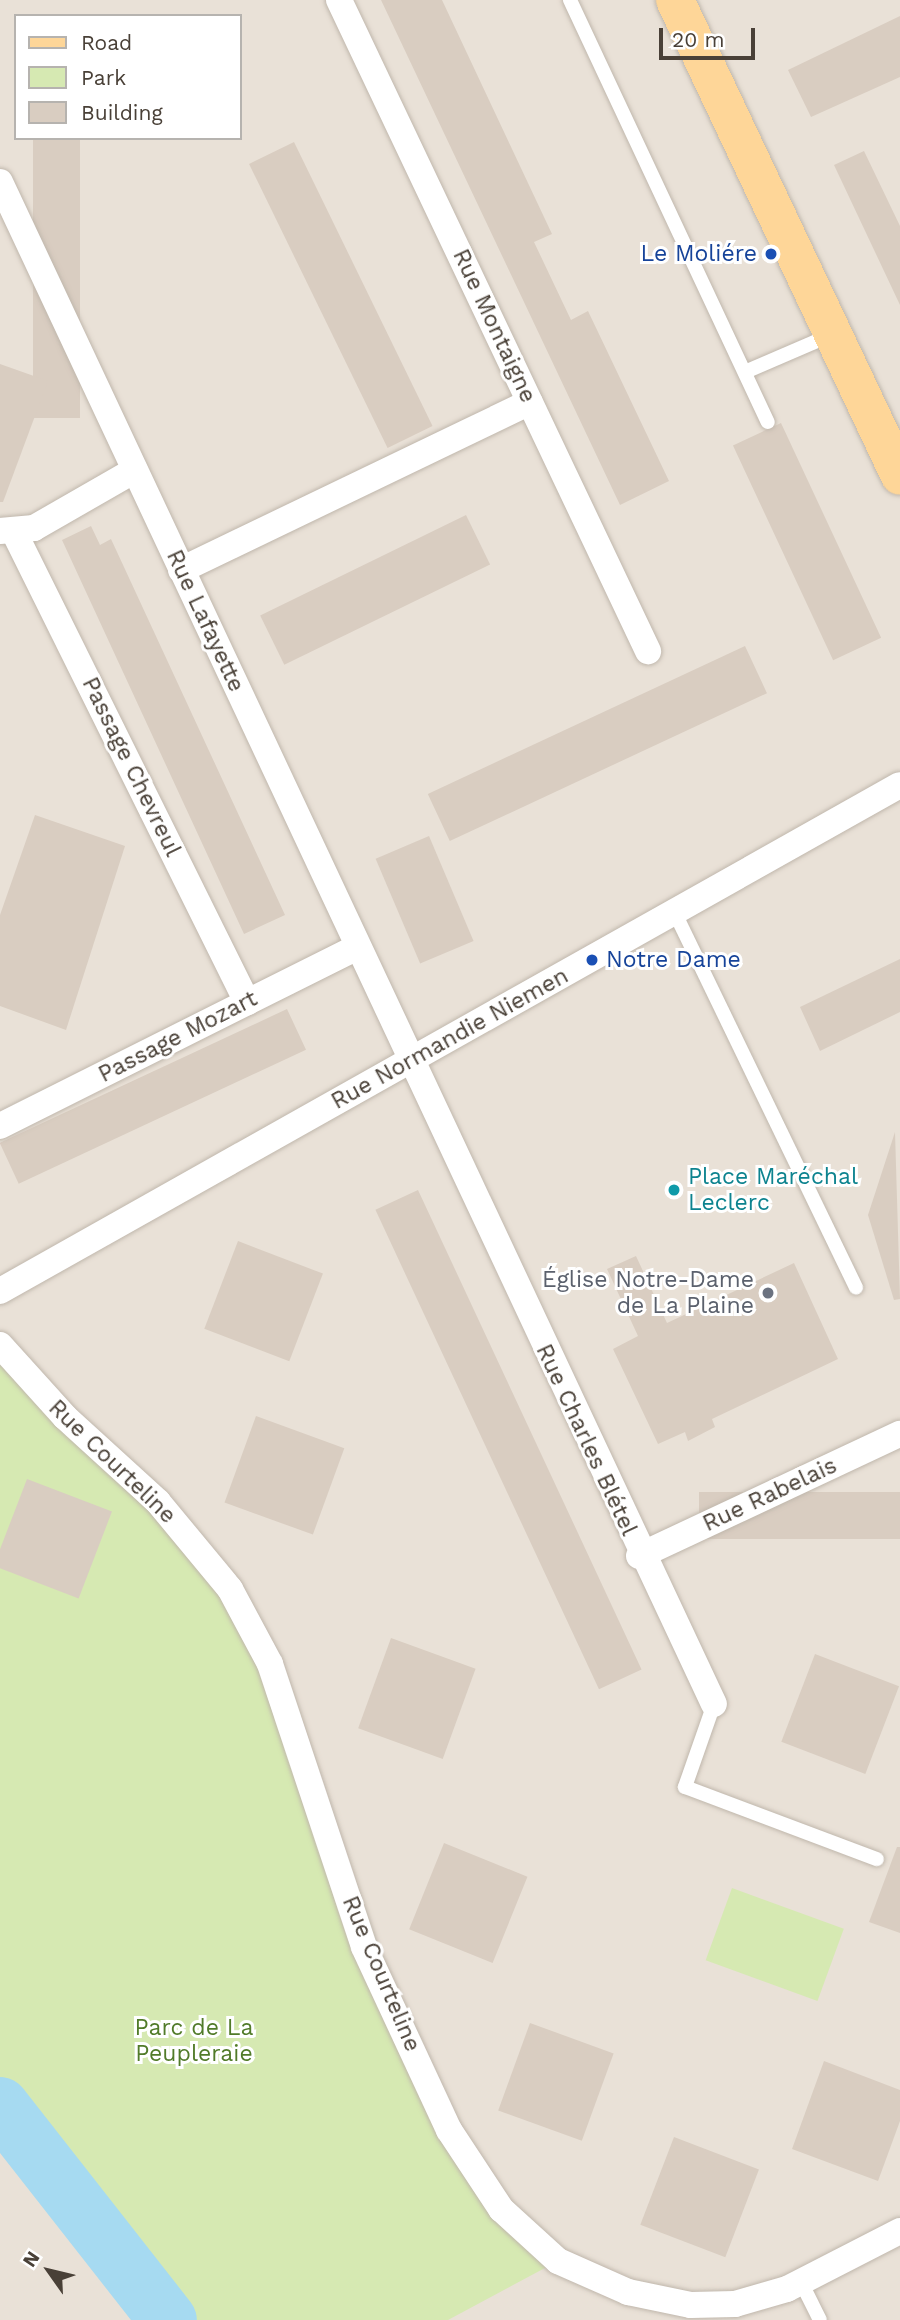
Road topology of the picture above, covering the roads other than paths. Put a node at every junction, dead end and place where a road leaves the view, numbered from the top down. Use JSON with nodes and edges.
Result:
{"nodes":[{"id":1,"x":340,"y":0,"type":"edge"},
{"id":2,"x":570,"y":0,"type":"edge"},
{"id":3,"x":675,"y":0,"type":"edge"},
{"id":4,"x":0,"y":182,"type":"edge"},
{"id":5,"x":832,"y":334,"type":"junction"},
{"id":6,"x":745,"y":372,"type":"junction"},
{"id":7,"x":530,"y":402,"type":"junction"},
{"id":8,"x":768,"y":422,"type":"dead end"},
{"id":9,"x":135,"y":470,"type":"junction"},
{"id":10,"x":900,"y":476,"type":"edge"},
{"id":11,"x":7,"y":532,"type":"edge"},
{"id":12,"x":181,"y":570,"type":"junction"},
{"id":13,"x":648,"y":651,"type":"dead end"},
{"id":14,"x":900,"y":785,"type":"edge"},
{"id":15,"x":675,"y":914,"type":"junction"},
{"id":16,"x":356,"y":948,"type":"junction"},
{"id":17,"x":247,"y":1002,"type":"junction"},
{"id":18,"x":410,"y":1060,"type":"junction"},
{"id":19,"x":0,"y":1126,"type":"edge"},
{"id":20,"x":856,"y":1288,"type":"dead end"},
{"id":21,"x":0,"y":1292,"type":"edge"},
{"id":22,"x":0,"y":1345,"type":"edge"},
{"id":23,"x":900,"y":1434,"type":"edge"},
{"id":24,"x":639,"y":1556,"type":"junction"},
{"id":25,"x":713,"y":1704,"type":"joint"},
{"id":26,"x":877,"y":1858,"type":"dead end"},
{"id":27,"x":900,"y":2231,"type":"edge"},
{"id":28,"x":801,"y":2282,"type":"junction"},
{"id":29,"x":820,"y":2320,"type":"edge"}],
"edges":[{"from":1,"to":7,"type":"street","name":"Rue Montaigne"},
{"from":2,"to":6,"type":"lane"},
{"from":3,"to":5,"type":"main road"},
{"from":4,"to":9,"type":"street","name":"Rue Lafayette"},
{"from":5,"to":6,"type":"lane"},
{"from":5,"to":10,"type":"main road"},
{"from":6,"to":8,"type":"lane"},
{"from":7,"to":12,"type":"street"},
{"from":7,"to":13,"type":"street","name":"Rue Montaigne"},
{"from":9,"to":11,"type":"street"},
{"from":9,"to":12,"type":"street","name":"Rue Lafayette"},
{"from":11,"to":17,"type":"street","name":"Passage Chevreul"},
{"from":12,"to":16,"type":"street","name":"Rue Lafayette"},
{"from":14,"to":15,"type":"street","name":"Rue Normandie Niemen"},
{"from":15,"to":18,"type":"street","name":"Rue Normandie Niemen"},
{"from":15,"to":20,"type":"lane"},
{"from":16,"to":17,"type":"street","name":"Passage Mozart"},
{"from":16,"to":18,"type":"street","name":"Rue Lafayette"},
{"from":17,"to":19,"type":"street","name":"Passage Mozart"},
{"from":18,"to":21,"type":"street","name":"Rue Normandie Niemen"},
{"from":18,"to":24,"type":"street","name":"Rue Charles Blétel"},
{"from":22,"to":28,"type":"street","name":"Rue Courteline"},
{"from":23,"to":24,"type":"street","name":"Rue Rabelais"},
{"from":24,"to":25,"type":"street","name":"Rue Charles Blétel"},
{"from":25,"to":26,"type":"lane"},
{"from":27,"to":28,"type":"street","name":"Rue Courteline"},
{"from":28,"to":29,"type":"lane"}]}
